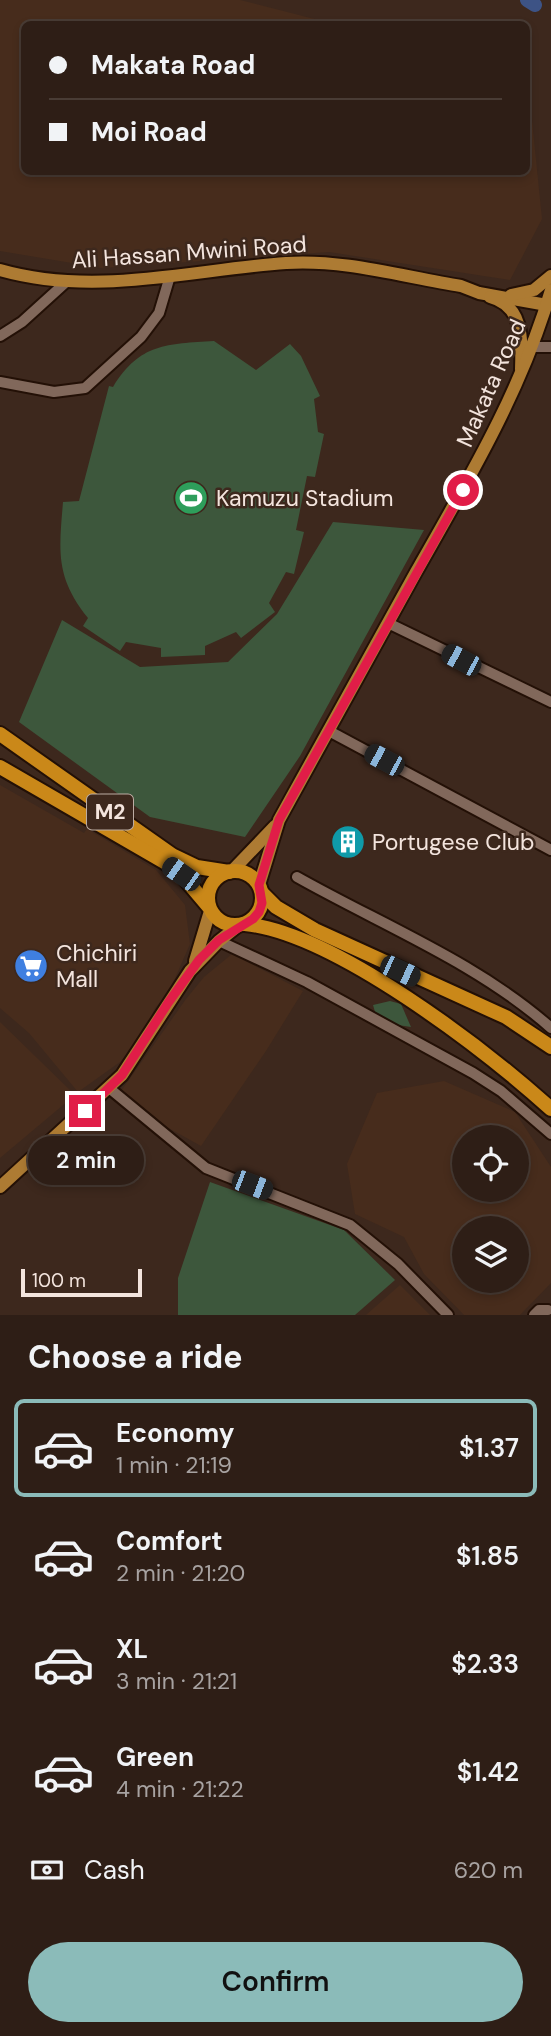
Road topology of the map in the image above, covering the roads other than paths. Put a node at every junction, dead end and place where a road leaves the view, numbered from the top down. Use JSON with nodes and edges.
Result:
{"nodes":[{"id":1,"x":0,"y":270,"type":"edge"},
{"id":2,"x":170,"y":276,"type":"junction"},
{"id":3,"x":551,"y":276,"type":"edge"},
{"id":4,"x":65,"y":283,"type":"junction"},
{"id":5,"x":551,"y":290,"type":"edge"},
{"id":6,"x":479,"y":293,"type":"junction"},
{"id":7,"x":504,"y":295,"type":"junction"},
{"id":8,"x":547,"y":305,"type":"junction"},
{"id":9,"x":0,"y":336,"type":"edge"},
{"id":10,"x":533,"y":347,"type":"junction"},
{"id":11,"x":551,"y":347,"type":"edge"},
{"id":12,"x":520,"y":376,"type":"junction"},
{"id":13,"x":0,"y":382,"type":"edge"},
{"id":14,"x":388,"y":623,"type":"junction"},
{"id":15,"x":551,"y":702,"type":"edge"},
{"id":16,"x":329,"y":731,"type":"junction"},
{"id":17,"x":0,"y":734,"type":"edge"},
{"id":18,"x":0,"y":767,"type":"edge"},
{"id":19,"x":279,"y":820,"type":"junction"},
{"id":20,"x":551,"y":850,"type":"edge"},
{"id":21,"x":231,"y":871,"type":"junction"},
{"id":22,"x":297,"y":877,"type":"dead end"},
{"id":23,"x":260,"y":889,"type":"junction"},
{"id":24,"x":209,"y":908,"type":"junction"},
{"id":25,"x":242,"y":925,"type":"junction"},
{"id":26,"x":219,"y":940,"type":"junction"},
{"id":27,"x":190,"y":971,"type":"junction"},
{"id":28,"x":551,"y":1028,"type":"edge"},
{"id":29,"x":551,"y":1047,"type":"edge"},
{"id":30,"x":109,"y":1088,"type":"junction"},
{"id":31,"x":551,"y":1110,"type":"edge"},
{"id":32,"x":551,"y":1134,"type":"edge"},
{"id":33,"x":0,"y":1187,"type":"edge"},
{"id":34,"x":548,"y":1310,"type":"dead end"},
{"id":35,"x":447,"y":1315,"type":"edge"},
{"id":36,"x":534,"y":1315,"type":"edge"}],
"edges":[{"from":1,"to":4,"type":"main road","name":"Ali Hassan Mwini Road"},
{"from":2,"to":4,"type":"main road","name":"Ali Hassan Mwini Road"},
{"from":2,"to":6,"type":"main road","name":"Ali Hassan Mwini Road"},
{"from":2,"to":13,"type":"street"},
{"from":3,"to":7,"type":"main road"},
{"from":4,"to":9,"type":"street"},
{"from":5,"to":8,"type":"main road","name":"Makata Road"},
{"from":6,"to":7,"type":"main road","name":"Ali Hassan Mwini Road"},
{"from":6,"to":12,"type":"main road"},
{"from":7,"to":8,"type":"main road","name":"Ali Hassan Mwini Road"},
{"from":8,"to":10,"type":"main road","name":"Makata Road"},
{"from":10,"to":11,"type":"street"},
{"from":10,"to":12,"type":"main road","name":"Makata Road"},
{"from":12,"to":14,"type":"main road","name":"Makata Road"},
{"from":14,"to":15,"type":"street"},
{"from":14,"to":16,"type":"main road","name":"Makata Road"},
{"from":16,"to":19,"type":"main road","name":"Makata Road"},
{"from":16,"to":20,"type":"street"},
{"from":17,"to":21,"type":"highway","number":"M2"},
{"from":18,"to":24,"type":"highway","number":"M2"},
{"from":19,"to":21,"type":"main road","name":"Makata Road"},
{"from":19,"to":23,"type":"main road","name":"Makata Road"},
{"from":21,"to":23,"type":"highway","number":"M2"},
{"from":21,"to":24,"type":"highway"},
{"from":22,"to":28,"type":"street"},
{"from":23,"to":25,"type":"highway"},
{"from":23,"to":29,"type":"highway","number":"M2"},
{"from":24,"to":25,"type":"highway","number":"M2"},
{"from":24,"to":27,"type":"main road"},
{"from":25,"to":26,"type":"main road"},
{"from":25,"to":31,"type":"highway","number":"M2"},
{"from":26,"to":27,"type":"main road"},
{"from":26,"to":32,"type":"street"},
{"from":27,"to":30,"type":"main road"},
{"from":30,"to":33,"type":"main road"},
{"from":30,"to":35,"type":"street"},
{"from":34,"to":36,"type":"street"}]}
